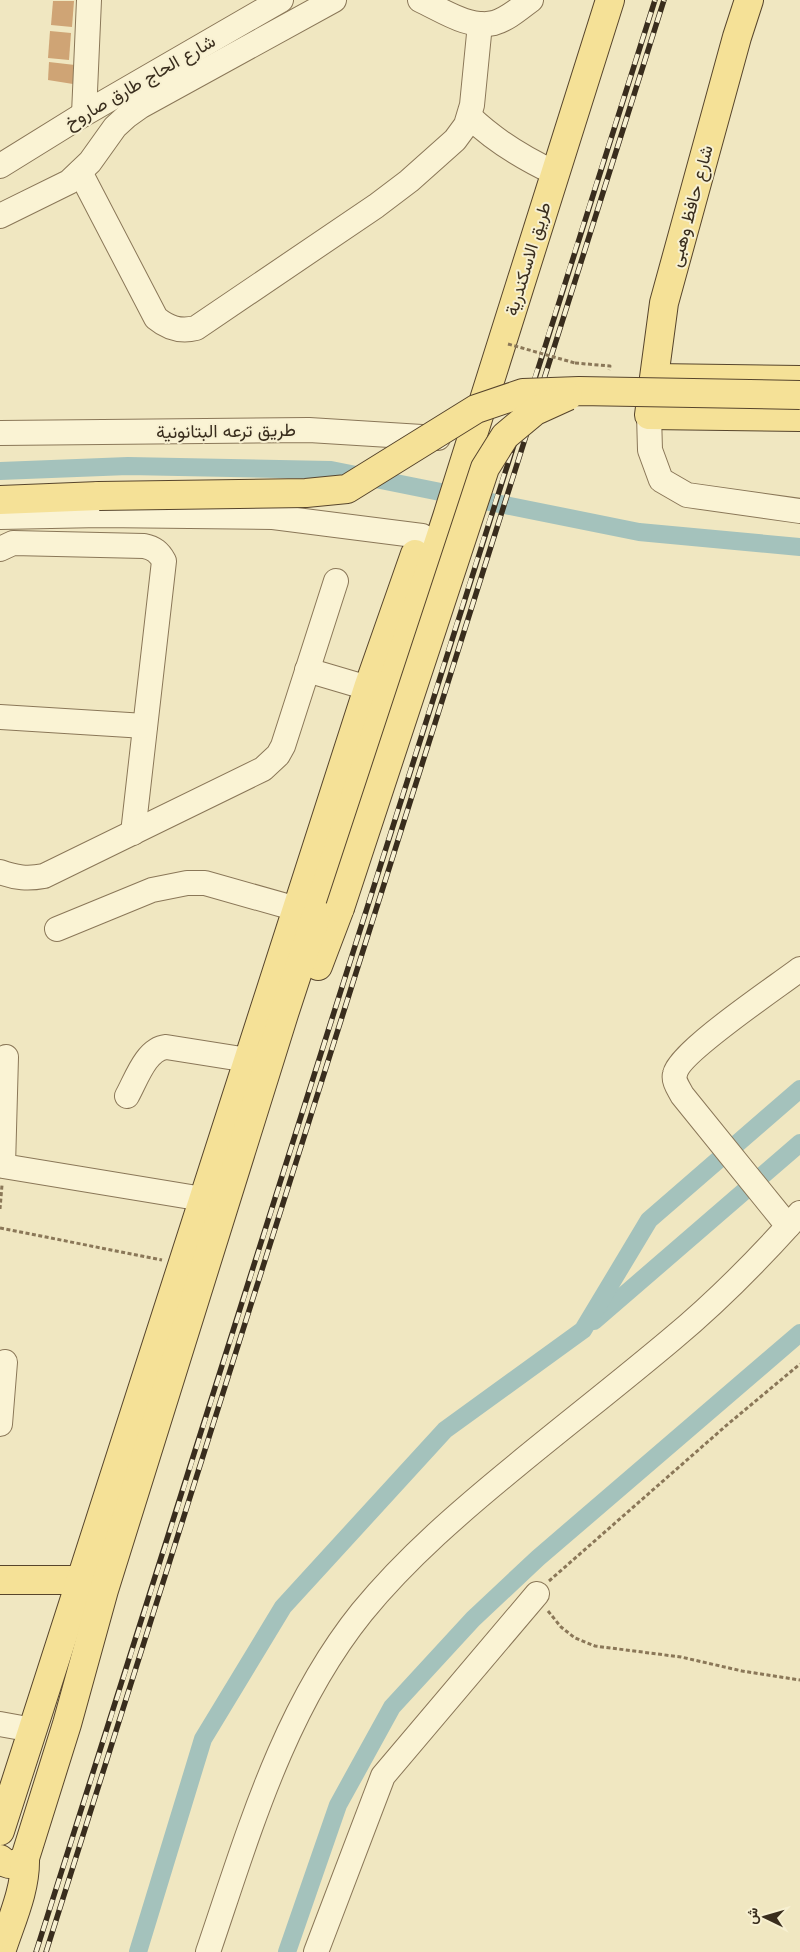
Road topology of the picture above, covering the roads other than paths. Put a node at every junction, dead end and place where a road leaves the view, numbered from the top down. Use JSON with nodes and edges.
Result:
{"nodes":[{"id":1,"x":89,"y":0,"type":"edge"},
{"id":2,"x":281,"y":0,"type":"edge"},
{"id":3,"x":334,"y":0,"type":"edge"},
{"id":4,"x":420,"y":0,"type":"edge"},
{"id":5,"x":531,"y":0,"type":"edge"},
{"id":6,"x":591,"y":0,"type":"edge"},
{"id":7,"x":610,"y":0,"type":"edge"},
{"id":8,"x":749,"y":0,"type":"edge"},
{"id":9,"x":480,"y":24,"type":"junction"},
{"id":10,"x":84,"y":114,"type":"junction"},
{"id":11,"x":470,"y":117,"type":"junction"},
{"id":12,"x":0,"y":166,"type":"edge"},
{"id":13,"x":547,"y":169,"type":"junction"},
{"id":14,"x":80,"y":172,"type":"junction"},
{"id":15,"x":0,"y":216,"type":"edge"},
{"id":16,"x":655,"y":378,"type":"junction"},
{"id":17,"x":800,"y":380,"type":"edge"},
{"id":18,"x":579,"y":391,"type":"junction"},
{"id":19,"x":800,"y":395,"type":"edge"},
{"id":20,"x":649,"y":415,"type":"junction"},
{"id":21,"x":800,"y":417,"type":"edge"},
{"id":22,"x":0,"y":433,"type":"edge"},
{"id":23,"x":452,"y":440,"type":"junction"},
{"id":24,"x":451,"y":472,"type":"junction"},
{"id":25,"x":0,"y":500,"type":"edge"},
{"id":26,"x":800,"y":511,"type":"edge"},
{"id":27,"x":0,"y":517,"type":"edge"},
{"id":28,"x":433,"y":522,"type":"junction"},
{"id":29,"x":0,"y":549,"type":"edge"},
{"id":30,"x":336,"y":581,"type":"dead end"},
{"id":31,"x":307,"y":670,"type":"junction"},
{"id":32,"x":368,"y":688,"type":"junction"},
{"id":33,"x":0,"y":717,"type":"edge"},
{"id":34,"x":145,"y":726,"type":"junction"},
{"id":35,"x":132,"y":833,"type":"junction"},
{"id":36,"x":0,"y":872,"type":"edge"},
{"id":37,"x":297,"y":909,"type":"junction"},
{"id":38,"x":57,"y":929,"type":"dead end"},
{"id":39,"x":800,"y":969,"type":"edge"},
{"id":40,"x":284,"y":1014,"type":"junction"},
{"id":41,"x":6,"y":1057,"type":"dead end"},
{"id":42,"x":248,"y":1060,"type":"junction"},
{"id":43,"x":127,"y":1096,"type":"dead end"},
{"id":44,"x":203,"y":1199,"type":"junction"},
{"id":45,"x":794,"y":1219,"type":"edge"},
{"id":46,"x":5,"y":1362,"type":"dead end"},
{"id":47,"x":0,"y":1424,"type":"edge"},
{"id":48,"x":0,"y":1580,"type":"edge"},
{"id":49,"x":82,"y":1580,"type":"junction"},
{"id":50,"x":537,"y":1594,"type":"road end"},
{"id":51,"x":0,"y":1724,"type":"edge"},
{"id":52,"x":33,"y":1730,"type":"junction"},
{"id":53,"x":0,"y":1831,"type":"edge"},
{"id":54,"x":13,"y":1859,"type":"edge"},
{"id":55,"x":1,"y":1952,"type":"edge"},
{"id":56,"x":208,"y":1952,"type":"edge"},
{"id":57,"x":316,"y":1952,"type":"edge"}],
"edges":[{"from":1,"to":10,"type":"street"},
{"from":2,"to":10,"type":"street","name":"شارع الحاج طارق صاروخ"},
{"from":3,"to":14,"type":"street"},
{"from":4,"to":9,"type":"street"},
{"from":5,"to":9,"type":"street"},
{"from":6,"to":13,"type":"main road","name":"طريق الاسكندرية"},
{"from":7,"to":13,"type":"main road","name":"طريق الاسكندرية"},
{"from":8,"to":16,"type":"main road","name":"شارع حافظ وهبى"},
{"from":9,"to":11,"type":"street"},
{"from":10,"to":12,"type":"street","name":"شارع الحاج طارق صاروخ"},
{"from":11,"to":13,"type":"street"},
{"from":11,"to":14,"type":"street"},
{"from":13,"to":23,"type":"main road","name":"طريق الاسكندرية"},
{"from":13,"to":24,"type":"main road","name":"طريق الاسكندرية"},
{"from":14,"to":15,"type":"street"},
{"from":16,"to":17,"type":"main road"},
{"from":16,"to":20,"type":"main road","name":"شارع حافظ وهبى"},
{"from":18,"to":19,"type":"main road","bridge":true},
{"from":18,"to":25,"type":"main road","bridge":true},
{"from":18,"to":40,"type":"main road","bridge":true},
{"from":20,"to":21,"type":"main road"},
{"from":20,"to":26,"type":"street"},
{"from":22,"to":23,"type":"street","name":"طريق ترعه البتانونية"},
{"from":23,"to":24,"type":"main road","name":"طريق الاسكندرية"},
{"from":24,"to":28,"type":"main road","name":"طريق الاسكندرية"},
{"from":27,"to":28,"type":"street"},
{"from":28,"to":32,"type":"main road"},
{"from":28,"to":40,"type":"main road"},
{"from":29,"to":34,"type":"street"},
{"from":30,"to":31,"type":"street"},
{"from":31,"to":32,"type":"street"},
{"from":31,"to":35,"type":"street"},
{"from":32,"to":37,"type":"main road"},
{"from":33,"to":34,"type":"street"},
{"from":34,"to":35,"type":"street"},
{"from":35,"to":36,"type":"street"},
{"from":37,"to":38,"type":"street"},
{"from":37,"to":42,"type":"main road"},
{"from":39,"to":45,"type":"street"},
{"from":40,"to":54,"type":"main road"},
{"from":41,"to":44,"type":"street"},
{"from":42,"to":43,"type":"street"},
{"from":42,"to":44,"type":"main road"},
{"from":44,"to":49,"type":"main road"},
{"from":45,"to":56,"type":"street"},
{"from":46,"to":47,"type":"street"},
{"from":48,"to":49,"type":"main road"},
{"from":49,"to":52,"type":"main road"},
{"from":50,"to":57,"type":"street"},
{"from":51,"to":52,"type":"street"},
{"from":52,"to":53,"type":"main road"},
{"from":54,"to":55,"type":"main road"}]}
